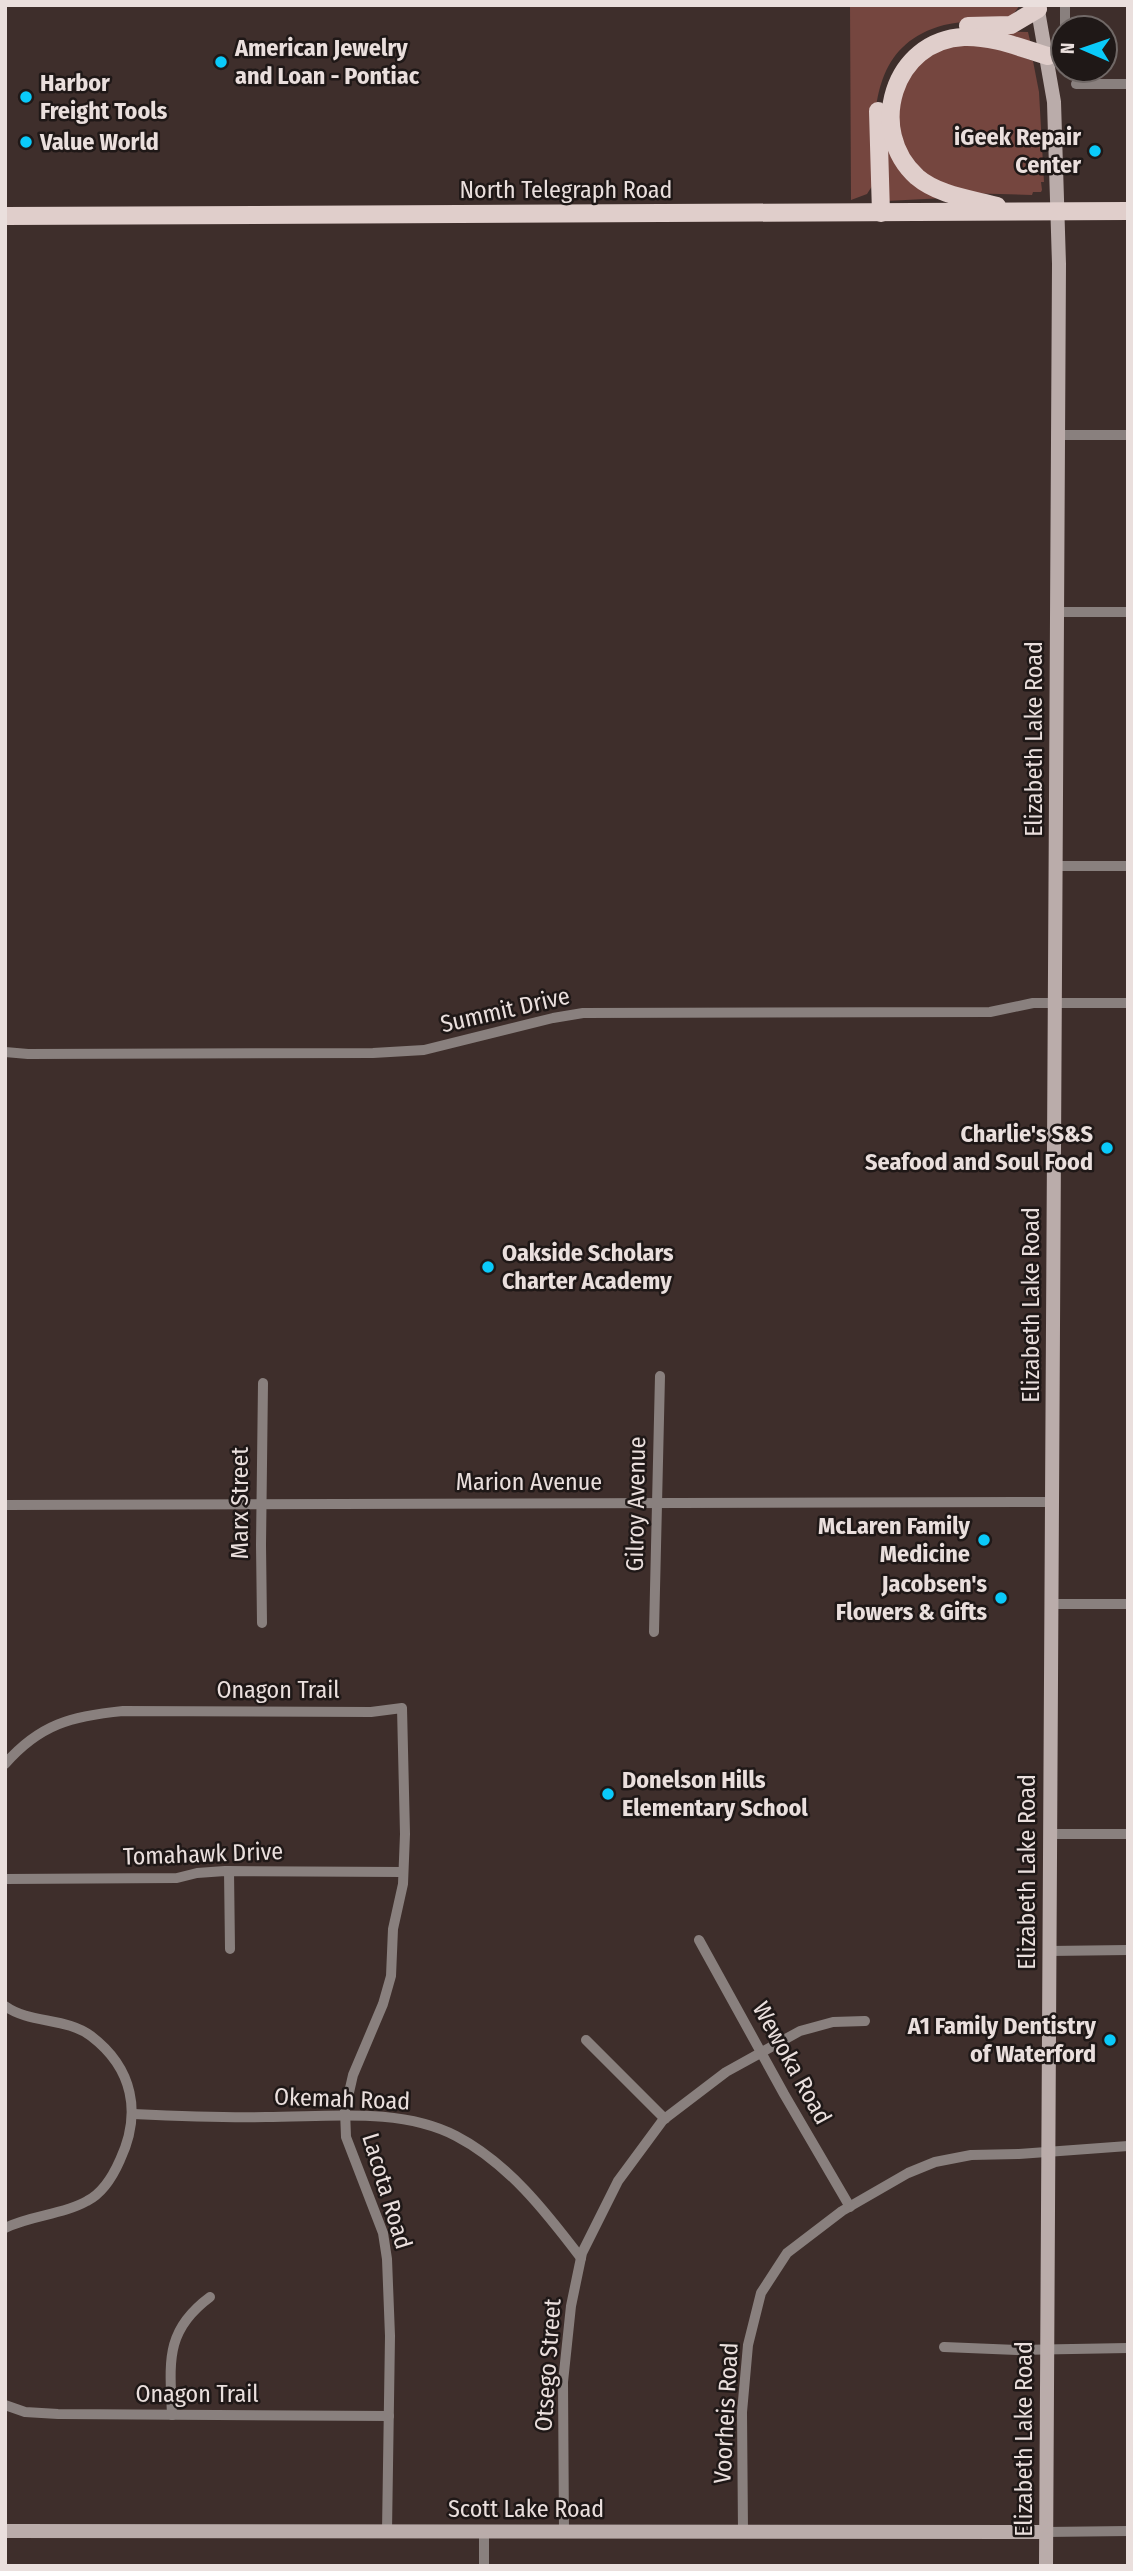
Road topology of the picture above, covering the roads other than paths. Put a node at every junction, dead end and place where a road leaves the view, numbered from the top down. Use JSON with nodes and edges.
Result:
{"nodes":[{"id":1,"x":1038,"y":7,"type":"edge"},
{"id":2,"x":1048,"y":56,"type":"junction"},
{"id":3,"x":1059,"y":211,"type":"junction"},
{"id":4,"x":1128,"y":211,"type":"edge"},
{"id":5,"x":1017,"y":212,"type":"junction"},
{"id":6,"x":881,"y":213,"type":"junction"},
{"id":7,"x":5,"y":216,"type":"edge"},
{"id":8,"x":1058,"y":435,"type":"junction"},
{"id":9,"x":1128,"y":435,"type":"edge"},
{"id":10,"x":1057,"y":612,"type":"junction"},
{"id":11,"x":1128,"y":612,"type":"edge"},
{"id":12,"x":1056,"y":866,"type":"junction"},
{"id":13,"x":1128,"y":866,"type":"edge"},
{"id":14,"x":1128,"y":1003,"type":"edge"},
{"id":15,"x":1055,"y":1004,"type":"junction"},
{"id":16,"x":5,"y":1052,"type":"edge"},
{"id":17,"x":660,"y":1376,"type":"dead end"},
{"id":18,"x":263,"y":1383,"type":"dead end"},
{"id":19,"x":1052,"y":1502,"type":"junction"},
{"id":20,"x":261,"y":1503,"type":"junction"},
{"id":21,"x":657,"y":1503,"type":"junction"},
{"id":22,"x":5,"y":1505,"type":"edge"},
{"id":23,"x":1051,"y":1604,"type":"junction"},
{"id":24,"x":1128,"y":1604,"type":"edge"},
{"id":25,"x":262,"y":1623,"type":"dead end"},
{"id":26,"x":654,"y":1632,"type":"dead end"},
{"id":27,"x":5,"y":1745,"type":"edge"},
{"id":28,"x":14,"y":1754,"type":"junction"},
{"id":29,"x":5,"y":1764,"type":"edge"},
{"id":30,"x":1128,"y":1834,"type":"edge"},
{"id":31,"x":1050,"y":1835,"type":"junction"},
{"id":32,"x":229,"y":1871,"type":"junction"},
{"id":33,"x":404,"y":1872,"type":"junction"},
{"id":34,"x":5,"y":1879,"type":"edge"},
{"id":35,"x":699,"y":1940,"type":"dead end"},
{"id":36,"x":230,"y":1949,"type":"dead end"},
{"id":37,"x":1128,"y":1950,"type":"edge"},
{"id":38,"x":1049,"y":1951,"type":"junction"},
{"id":39,"x":5,"y":2006,"type":"edge"},
{"id":40,"x":865,"y":2021,"type":"dead end"},
{"id":41,"x":586,"y":2040,"type":"dead end"},
{"id":42,"x":761,"y":2051,"type":"junction"},
{"id":43,"x":133,"y":2114,"type":"junction"},
{"id":44,"x":345,"y":2117,"type":"junction"},
{"id":45,"x":665,"y":2119,"type":"junction"},
{"id":46,"x":1128,"y":2146,"type":"edge"},
{"id":47,"x":1048,"y":2152,"type":"junction"},
{"id":48,"x":850,"y":2207,"type":"junction"},
{"id":49,"x":5,"y":2228,"type":"edge"},
{"id":50,"x":581,"y":2258,"type":"junction"},
{"id":51,"x":210,"y":2297,"type":"dead end"},
{"id":52,"x":944,"y":2347,"type":"dead end"},
{"id":53,"x":1128,"y":2348,"type":"edge"},
{"id":54,"x":1047,"y":2349,"type":"junction"},
{"id":55,"x":5,"y":2405,"type":"edge"},
{"id":56,"x":172,"y":2415,"type":"junction"},
{"id":57,"x":389,"y":2416,"type":"junction"},
{"id":58,"x":5,"y":2531,"type":"edge"},
{"id":59,"x":1128,"y":2531,"type":"edge"},
{"id":60,"x":387,"y":2532,"type":"junction"},
{"id":61,"x":484,"y":2532,"type":"junction"},
{"id":62,"x":564,"y":2532,"type":"junction"},
{"id":63,"x":743,"y":2532,"type":"junction"},
{"id":64,"x":1046,"y":2532,"type":"junction"},
{"id":65,"x":484,"y":2566,"type":"edge"},
{"id":66,"x":1046,"y":2566,"type":"edge"}],
"edges":[{"from":1,"to":2,"type":"main road","name":"Elizabeth Lake Road"},
{"from":1,"to":6,"type":"main road"},
{"from":2,"to":3,"type":"main road","name":"Elizabeth Lake Road"},
{"from":2,"to":5,"type":"main road"},
{"from":3,"to":4,"type":"main road","name":"North Telegraph Road"},
{"from":3,"to":5,"type":"main road","name":"North Telegraph Road"},
{"from":3,"to":8,"type":"main road","name":"Elizabeth Lake Road"},
{"from":5,"to":6,"type":"main road","name":"North Telegraph Road"},
{"from":6,"to":7,"type":"main road","name":"North Telegraph Road"},
{"from":8,"to":9,"type":"street"},
{"from":8,"to":10,"type":"main road","name":"Elizabeth Lake Road"},
{"from":10,"to":11,"type":"street"},
{"from":10,"to":12,"type":"main road","name":"Elizabeth Lake Road"},
{"from":12,"to":13,"type":"street"},
{"from":12,"to":15,"type":"main road","name":"Elizabeth Lake Road"},
{"from":14,"to":15,"type":"street","name":"Summit Drive"},
{"from":15,"to":16,"type":"street","name":"Summit Drive"},
{"from":15,"to":19,"type":"main road","name":"Elizabeth Lake Road"},
{"from":17,"to":21,"type":"street","name":"Gilroy Avenue"},
{"from":18,"to":20,"type":"street","name":"Marx Street"},
{"from":19,"to":21,"type":"street","name":"Marion Avenue"},
{"from":19,"to":23,"type":"main road","name":"Elizabeth Lake Road"},
{"from":20,"to":21,"type":"street","name":"Marion Avenue"},
{"from":20,"to":22,"type":"street","name":"Marion Avenue"},
{"from":20,"to":25,"type":"street","name":"Marx Street"},
{"from":21,"to":26,"type":"street","name":"Gilroy Avenue"},
{"from":23,"to":24,"type":"street"},
{"from":23,"to":31,"type":"main road","name":"Elizabeth Lake Road"},
{"from":27,"to":28,"type":"street"},
{"from":28,"to":29,"type":"street","name":"Onagon Trail"},
{"from":28,"to":33,"type":"street","name":"Onagon Trail"},
{"from":30,"to":31,"type":"street"},
{"from":31,"to":38,"type":"main road","name":"Elizabeth Lake Road"},
{"from":32,"to":33,"type":"street","name":"Tomahawk Drive"},
{"from":32,"to":34,"type":"street","name":"Tomahawk Drive"},
{"from":32,"to":36,"type":"street"},
{"from":33,"to":44,"type":"street","name":"Lacota Road"},
{"from":35,"to":42,"type":"street","name":"Wewoka Road"},
{"from":37,"to":38,"type":"street"},
{"from":38,"to":47,"type":"main road","name":"Elizabeth Lake Road"},
{"from":39,"to":43,"type":"street"},
{"from":40,"to":42,"type":"street","name":"Otsego Street"},
{"from":41,"to":45,"type":"street"},
{"from":42,"to":45,"type":"street","name":"Otsego Street"},
{"from":42,"to":48,"type":"street","name":"Wewoka Road"},
{"from":43,"to":44,"type":"street","name":"Okemah Road"},
{"from":43,"to":49,"type":"street"},
{"from":44,"to":50,"type":"street","name":"Okemah Road"},
{"from":44,"to":57,"type":"street","name":"Lacota Road"},
{"from":45,"to":50,"type":"street","name":"Otsego Street"},
{"from":46,"to":47,"type":"street","name":"Voorheis Road"},
{"from":47,"to":48,"type":"street","name":"Voorheis Road"},
{"from":47,"to":54,"type":"main road","name":"Elizabeth Lake Road"},
{"from":48,"to":63,"type":"street","name":"Voorheis Road"},
{"from":50,"to":62,"type":"street","name":"Otsego Street"},
{"from":51,"to":56,"type":"street"},
{"from":52,"to":54,"type":"street"},
{"from":53,"to":54,"type":"street"},
{"from":54,"to":64,"type":"main road","name":"Elizabeth Lake Road"},
{"from":55,"to":56,"type":"street","name":"Onagon Trail"},
{"from":56,"to":57,"type":"street","name":"Onagon Trail"},
{"from":57,"to":60,"type":"street","name":"Lacota Road"},
{"from":58,"to":60,"type":"main road","name":"Scott Lake Road"},
{"from":59,"to":64,"type":"street"},
{"from":60,"to":61,"type":"main road","name":"Scott Lake Road"},
{"from":61,"to":62,"type":"main road","name":"Scott Lake Road"},
{"from":61,"to":65,"type":"street"},
{"from":62,"to":63,"type":"main road","name":"Scott Lake Road"},
{"from":63,"to":64,"type":"main road","name":"Scott Lake Road"},
{"from":64,"to":66,"type":"main road","name":"Elizabeth Lake Road"}]}
